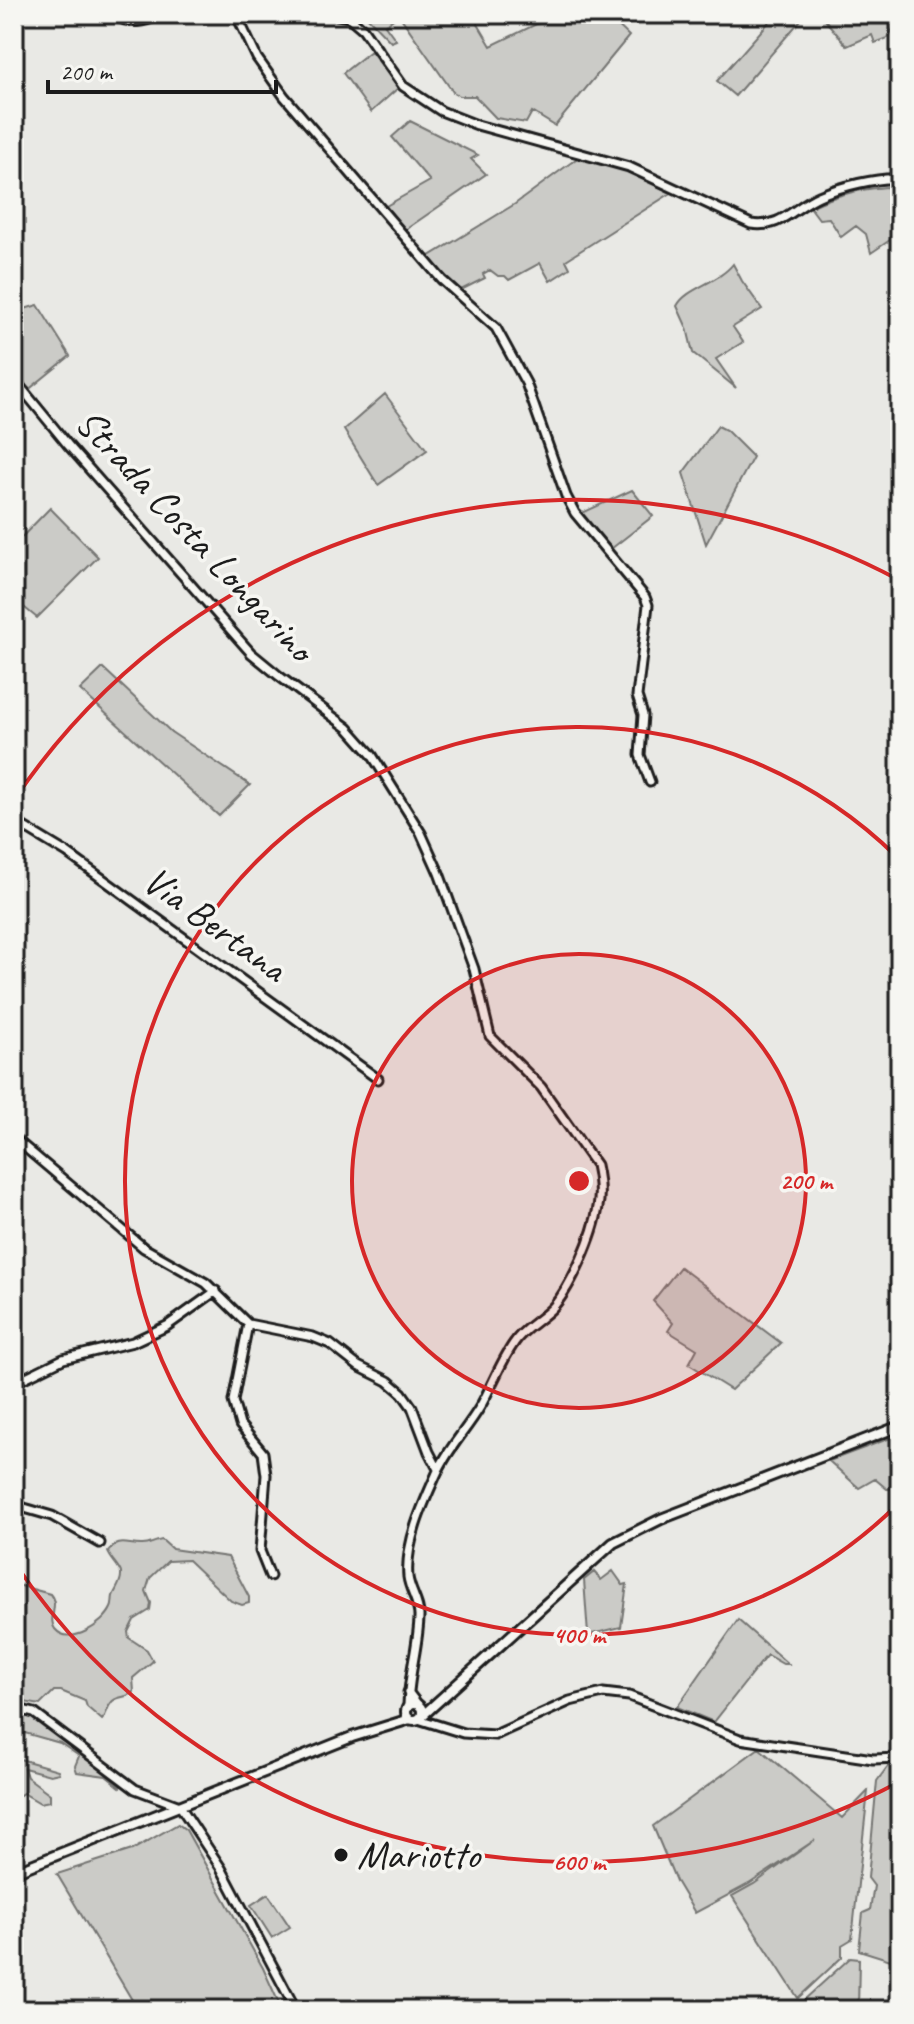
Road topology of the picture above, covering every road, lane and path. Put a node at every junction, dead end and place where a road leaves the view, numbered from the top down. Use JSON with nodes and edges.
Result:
{"nodes":[{"id":1,"x":113,"y":14,"type":"edge"},
{"id":2,"x":163,"y":14,"type":"edge"},
{"id":3,"x":236,"y":14,"type":"edge"},
{"id":4,"x":332,"y":14,"type":"edge"},
{"id":5,"x":900,"y":179,"type":"edge"},
{"id":6,"x":14,"y":379,"type":"edge"},
{"id":7,"x":650,"y":782,"type":"dead end"},
{"id":8,"x":14,"y":821,"type":"edge"},
{"id":9,"x":378,"y":1079,"type":"dead end"},
{"id":10,"x":14,"y":1138,"type":"edge"},
{"id":11,"x":216,"y":1291,"type":"junction"},
{"id":12,"x":248,"y":1324,"type":"junction"},
{"id":13,"x":14,"y":1383,"type":"edge"},
{"id":14,"x":900,"y":1426,"type":"edge"},
{"id":15,"x":438,"y":1469,"type":"junction"},
{"id":16,"x":14,"y":1505,"type":"edge"},
{"id":17,"x":100,"y":1543,"type":"dead end"},
{"id":18,"x":270,"y":1576,"type":"dead end"},
{"id":19,"x":408,"y":1692,"type":"junction"},
{"id":20,"x":448,"y":1695,"type":"junction"},
{"id":21,"x":418,"y":1705,"type":"junction"},
{"id":22,"x":14,"y":1708,"type":"edge"},
{"id":23,"x":413,"y":1714,"type":"junction"},
{"id":24,"x":900,"y":1758,"type":"edge"},
{"id":25,"x":180,"y":1806,"type":"junction"},
{"id":26,"x":14,"y":1872,"type":"edge"},
{"id":27,"x":296,"y":2010,"type":"edge"}],
"edges":[{"from":1,"to":2,"type":"street"},
{"from":3,"to":7,"type":"street"},
{"from":4,"to":5,"type":"street"},
{"from":6,"to":15,"type":"street","name":"Strada Costa Longarino"},
{"from":8,"to":9,"type":"street","name":"Via Bertana"},
{"from":10,"to":11,"type":"street"},
{"from":11,"to":12,"type":"street"},
{"from":11,"to":13,"type":"street"},
{"from":12,"to":15,"type":"street"},
{"from":12,"to":18,"type":"street"},
{"from":14,"to":20,"type":"street"},
{"from":15,"to":19,"type":"street","name":"Strada Costa Longarino"},
{"from":16,"to":17,"type":"street"},
{"from":19,"to":21,"type":"street"},
{"from":19,"to":23,"type":"street","name":"Strada Costa Longarino"},
{"from":20,"to":21,"type":"street"},
{"from":20,"to":23,"type":"street"},
{"from":21,"to":23,"type":"street"},
{"from":22,"to":25,"type":"street"},
{"from":23,"to":24,"type":"street"},
{"from":23,"to":25,"type":"street"},
{"from":25,"to":26,"type":"street"},
{"from":25,"to":27,"type":"street"}]}
